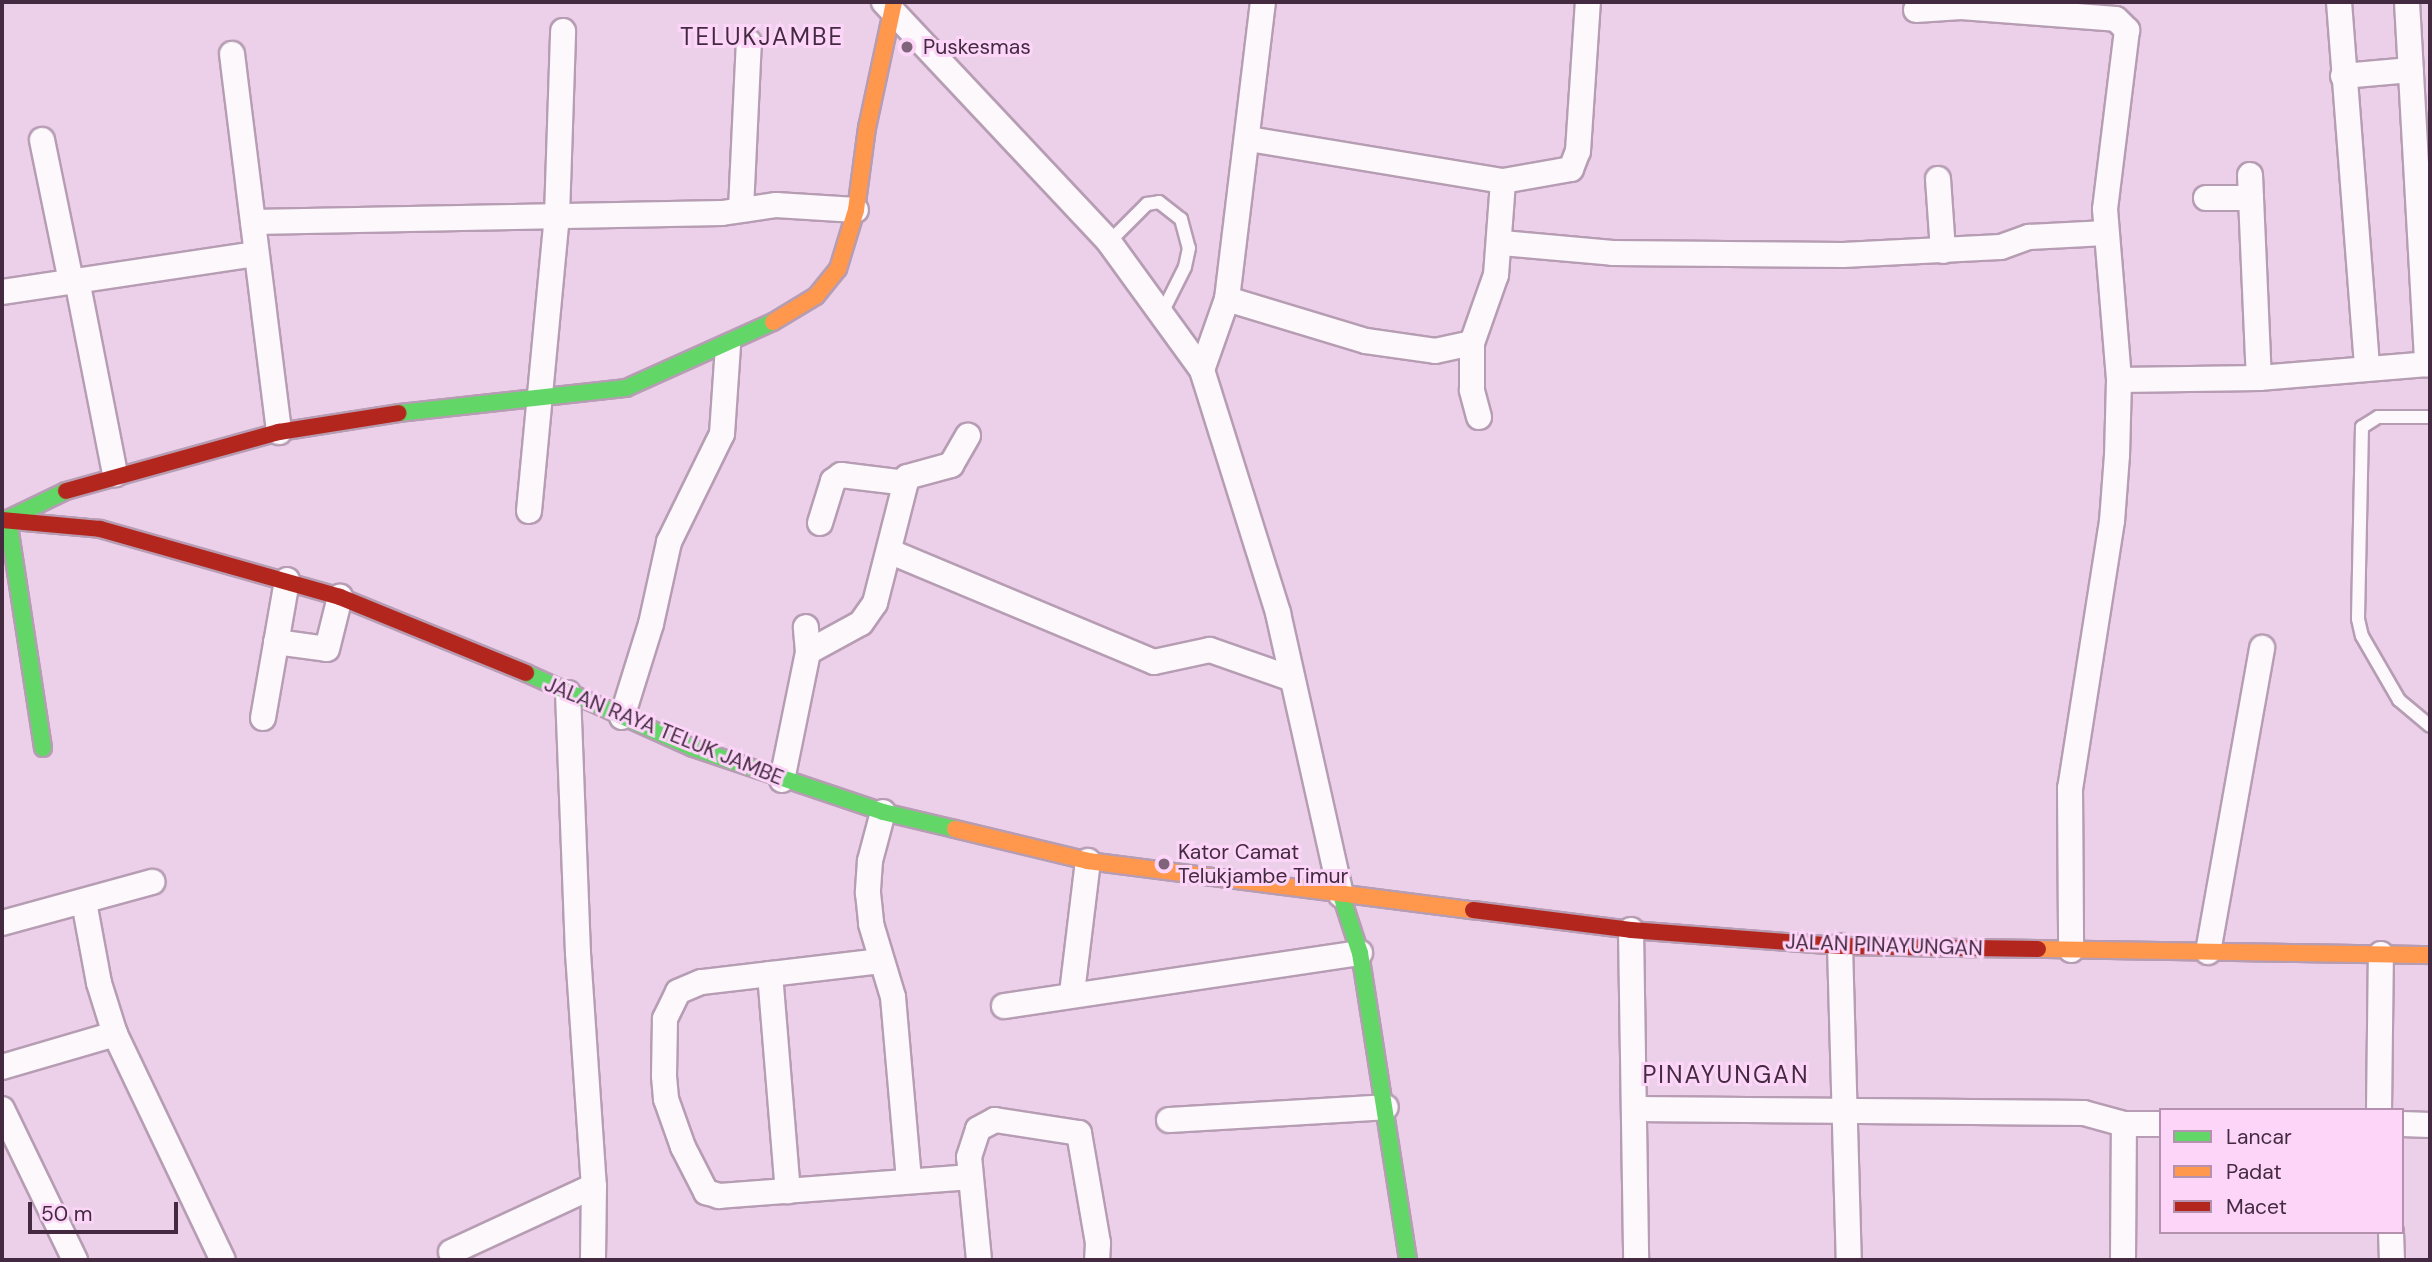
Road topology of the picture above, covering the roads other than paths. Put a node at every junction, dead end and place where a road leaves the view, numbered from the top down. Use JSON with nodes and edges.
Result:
{"nodes":[{"id":1,"x":1263,"y":2,"type":"edge"},
{"id":2,"x":1588,"y":2,"type":"edge"},
{"id":3,"x":2339,"y":2,"type":"edge"},
{"id":4,"x":2407,"y":2,"type":"edge"},
{"id":5,"x":890,"y":5,"type":"edge"},
{"id":6,"x":1916,"y":9,"type":"dead end"},
{"id":7,"x":563,"y":31,"type":"dead end"},
{"id":8,"x":749,"y":43,"type":"dead end"},
{"id":9,"x":232,"y":54,"type":"dead end"},
{"id":10,"x":2412,"y":70,"type":"junction"},
{"id":11,"x":2343,"y":76,"type":"junction"},
{"id":12,"x":42,"y":139,"type":"dead end"},
{"id":13,"x":1249,"y":139,"type":"junction"},
{"id":14,"x":1938,"y":179,"type":"dead end"},
{"id":15,"x":1503,"y":181,"type":"junction"},
{"id":16,"x":2206,"y":198,"type":"dead end"},
{"id":17,"x":741,"y":209,"type":"junction"},
{"id":18,"x":856,"y":210,"type":"junction"},
{"id":19,"x":557,"y":216,"type":"junction"},
{"id":20,"x":253,"y":222,"type":"junction"},
{"id":21,"x":2106,"y":233,"type":"junction"},
{"id":22,"x":1109,"y":242,"type":"junction"},
{"id":23,"x":1502,"y":243,"type":"junction"},
{"id":24,"x":1943,"y":251,"type":"junction"},
{"id":25,"x":256,"y":254,"type":"junction"},
{"id":26,"x":74,"y":280,"type":"junction"},
{"id":27,"x":2,"y":292,"type":"edge"},
{"id":28,"x":1227,"y":299,"type":"junction"},
{"id":29,"x":1163,"y":311,"type":"junction"},
{"id":30,"x":1472,"y":343,"type":"junction"},
{"id":31,"x":728,"y":346,"type":"junction"},
{"id":32,"x":2428,"y":364,"type":"edge"},
{"id":33,"x":2367,"y":368,"type":"junction"},
{"id":34,"x":1202,"y":370,"type":"junction"},
{"id":35,"x":2259,"y":378,"type":"junction"},
{"id":36,"x":2119,"y":380,"type":"junction"},
{"id":37,"x":541,"y":400,"type":"junction"},
{"id":38,"x":1479,"y":417,"type":"dead end"},
{"id":39,"x":2430,"y":417,"type":"edge"},
{"id":40,"x":279,"y":432,"type":"junction"},
{"id":41,"x":968,"y":435,"type":"dead end"},
{"id":42,"x":116,"y":474,"type":"junction"},
{"id":43,"x":906,"y":483,"type":"junction"},
{"id":44,"x":529,"y":511,"type":"dead end"},
{"id":45,"x":5,"y":519,"type":"edge"},
{"id":46,"x":820,"y":523,"type":"dead end"},
{"id":47,"x":891,"y":552,"type":"junction"},
{"id":48,"x":287,"y":580,"type":"junction"},
{"id":49,"x":340,"y":597,"type":"junction"},
{"id":50,"x":806,"y":627,"type":"dead end"},
{"id":51,"x":276,"y":642,"type":"junction"},
{"id":52,"x":2262,"y":648,"type":"dead end"},
{"id":53,"x":808,"y":652,"type":"junction"},
{"id":54,"x":1290,"y":678,"type":"junction"},
{"id":55,"x":568,"y":693,"type":"junction"},
{"id":56,"x":622,"y":717,"type":"junction"},
{"id":57,"x":263,"y":718,"type":"dead end"},
{"id":58,"x":2430,"y":726,"type":"edge"},
{"id":59,"x":43,"y":748,"type":"dead end"},
{"id":60,"x":782,"y":780,"type":"junction"},
{"id":61,"x":883,"y":813,"type":"junction"},
{"id":62,"x":1088,"y":861,"type":"junction"},
{"id":63,"x":152,"y":882,"type":"dead end"},
{"id":64,"x":1341,"y":895,"type":"junction"},
{"id":65,"x":84,"y":902,"type":"junction"},
{"id":66,"x":2,"y":923,"type":"edge"},
{"id":67,"x":1631,"y":930,"type":"junction"},
{"id":68,"x":1840,"y":946,"type":"junction"},
{"id":69,"x":2071,"y":950,"type":"junction"},
{"id":70,"x":2208,"y":952,"type":"junction"},
{"id":71,"x":1360,"y":953,"type":"junction"},
{"id":72,"x":2381,"y":954,"type":"junction"},
{"id":73,"x":2430,"y":955,"type":"edge"},
{"id":74,"x":881,"y":961,"type":"junction"},
{"id":75,"x":769,"y":974,"type":"junction"},
{"id":76,"x":1072,"y":993,"type":"junction"},
{"id":77,"x":1004,"y":1006,"type":"dead end"},
{"id":78,"x":115,"y":1034,"type":"junction"},
{"id":79,"x":2,"y":1067,"type":"edge"},
{"id":80,"x":1386,"y":1107,"type":"junction"},
{"id":81,"x":2379,"y":1108,"type":"edge"},
{"id":82,"x":2,"y":1109,"type":"edge"},
{"id":83,"x":1635,"y":1109,"type":"junction"},
{"id":84,"x":1844,"y":1114,"type":"junction"},
{"id":85,"x":1169,"y":1120,"type":"dead end"},
{"id":86,"x":2124,"y":1124,"type":"junction"},
{"id":87,"x":2159,"y":1124,"type":"edge"},
{"id":88,"x":2404,"y":1124,"type":"edge"},
{"id":89,"x":2430,"y":1125,"type":"edge"},
{"id":90,"x":969,"y":1177,"type":"junction"},
{"id":91,"x":909,"y":1179,"type":"junction"},
{"id":92,"x":594,"y":1186,"type":"junction"},
{"id":93,"x":789,"y":1191,"type":"junction"},
{"id":94,"x":2391,"y":1234,"type":"edge"},
{"id":95,"x":451,"y":1252,"type":"dead end"},
{"id":96,"x":75,"y":1260,"type":"edge"},
{"id":97,"x":223,"y":1260,"type":"edge"},
{"id":98,"x":593,"y":1260,"type":"edge"},
{"id":99,"x":979,"y":1260,"type":"edge"},
{"id":100,"x":1097,"y":1260,"type":"edge"},
{"id":101,"x":1408,"y":1260,"type":"edge"},
{"id":102,"x":1636,"y":1260,"type":"edge"},
{"id":103,"x":1849,"y":1260,"type":"edge"},
{"id":104,"x":2123,"y":1260,"type":"edge"},
{"id":105,"x":2392,"y":1260,"type":"edge"}],
"edges":[{"from":1,"to":13,"type":"street"},
{"from":2,"to":15,"type":"street"},
{"from":3,"to":11,"type":"street"},
{"from":4,"to":10,"type":"street"},
{"from":5,"to":18,"type":"main road"},
{"from":5,"to":22,"type":"street"},
{"from":6,"to":21,"type":"street"},
{"from":7,"to":19,"type":"street"},
{"from":8,"to":17,"type":"street"},
{"from":9,"to":20,"type":"street"},
{"from":10,"to":11,"type":"street"},
{"from":10,"to":32,"type":"street"},
{"from":11,"to":33,"type":"street"},
{"from":12,"to":26,"type":"street"},
{"from":13,"to":15,"type":"street"},
{"from":13,"to":28,"type":"street"},
{"from":14,"to":24,"type":"street"},
{"from":15,"to":23,"type":"street"},
{"from":16,"to":35,"type":"street"},
{"from":17,"to":18,"type":"street"},
{"from":17,"to":19,"type":"street"},
{"from":18,"to":31,"type":"main road"},
{"from":19,"to":20,"type":"street"},
{"from":19,"to":37,"type":"street"},
{"from":20,"to":25,"type":"street"},
{"from":21,"to":24,"type":"street"},
{"from":21,"to":36,"type":"street"},
{"from":22,"to":29,"type":"street"},
{"from":22,"to":29,"type":"lane"},
{"from":23,"to":24,"type":"street"},
{"from":23,"to":30,"type":"street"},
{"from":25,"to":26,"type":"street"},
{"from":25,"to":40,"type":"street"},
{"from":26,"to":27,"type":"street"},
{"from":26,"to":42,"type":"street"},
{"from":28,"to":30,"type":"street"},
{"from":28,"to":34,"type":"street"},
{"from":29,"to":34,"type":"street"},
{"from":30,"to":38,"type":"street"},
{"from":31,"to":37,"type":"main road"},
{"from":31,"to":56,"type":"street"},
{"from":32,"to":33,"type":"street"},
{"from":33,"to":35,"type":"street"},
{"from":34,"to":54,"type":"street"},
{"from":35,"to":36,"type":"street"},
{"from":36,"to":69,"type":"street"},
{"from":37,"to":40,"type":"main road"},
{"from":37,"to":44,"type":"street"},
{"from":39,"to":58,"type":"lane"},
{"from":40,"to":42,"type":"main road"},
{"from":41,"to":43,"type":"street"},
{"from":42,"to":45,"type":"main road"},
{"from":43,"to":46,"type":"street"},
{"from":43,"to":47,"type":"street"},
{"from":45,"to":48,"type":"main road","name":"JALAN RAYA TELUK JAMBE"},
{"from":45,"to":59,"type":"main road"},
{"from":47,"to":53,"type":"street"},
{"from":47,"to":54,"type":"street"},
{"from":48,"to":49,"type":"main road","name":"JALAN RAYA TELUK JAMBE"},
{"from":48,"to":51,"type":"street"},
{"from":49,"to":51,"type":"street"},
{"from":49,"to":55,"type":"main road","name":"JALAN RAYA TELUK JAMBE"},
{"from":50,"to":53,"type":"street"},
{"from":51,"to":57,"type":"street"},
{"from":52,"to":70,"type":"street"},
{"from":53,"to":60,"type":"street"},
{"from":54,"to":64,"type":"street"},
{"from":55,"to":56,"type":"main road","name":"JALAN RAYA TELUK JAMBE"},
{"from":55,"to":92,"type":"street"},
{"from":56,"to":60,"type":"main road","name":"JALAN RAYA TELUK JAMBE"},
{"from":60,"to":61,"type":"main road","name":"JALAN RAYA TELUK JAMBE"},
{"from":61,"to":62,"type":"main road","name":"JALAN RAYA TELUK JAMBE"},
{"from":61,"to":74,"type":"street"},
{"from":62,"to":64,"type":"main road","name":"JALAN RAYA TELUK JAMBE"},
{"from":62,"to":76,"type":"street"},
{"from":63,"to":65,"type":"street"},
{"from":64,"to":67,"type":"main road","name":"JALAN PINAYUNGAN"},
{"from":64,"to":71,"type":"main road"},
{"from":65,"to":66,"type":"street"},
{"from":65,"to":78,"type":"street"},
{"from":67,"to":68,"type":"main road","name":"JALAN PINAYUNGAN"},
{"from":67,"to":83,"type":"street"},
{"from":68,"to":69,"type":"main road","name":"JALAN PINAYUNGAN"},
{"from":68,"to":84,"type":"street"},
{"from":69,"to":70,"type":"main road","name":"JALAN PINAYUNGAN"},
{"from":70,"to":72,"type":"main road","name":"JALAN PINAYUNGAN"},
{"from":71,"to":76,"type":"street"},
{"from":71,"to":80,"type":"main road"},
{"from":72,"to":73,"type":"main road","name":"JALAN PINAYUNGAN"},
{"from":72,"to":81,"type":"street"},
{"from":74,"to":75,"type":"street"},
{"from":74,"to":91,"type":"street"},
{"from":75,"to":93,"type":"street"},
{"from":75,"to":93,"type":"street"},
{"from":76,"to":77,"type":"street"},
{"from":78,"to":79,"type":"street"},
{"from":78,"to":97,"type":"street"},
{"from":80,"to":85,"type":"street"},
{"from":80,"to":101,"type":"main road"},
{"from":82,"to":96,"type":"street"},
{"from":83,"to":84,"type":"street"},
{"from":83,"to":102,"type":"street"},
{"from":84,"to":86,"type":"street"},
{"from":84,"to":103,"type":"street"},
{"from":86,"to":87,"type":"street"},
{"from":86,"to":104,"type":"street"},
{"from":88,"to":89,"type":"street"},
{"from":90,"to":91,"type":"street"},
{"from":90,"to":99,"type":"street"},
{"from":90,"to":100,"type":"street"},
{"from":91,"to":93,"type":"street"},
{"from":92,"to":95,"type":"street"},
{"from":92,"to":98,"type":"street"},
{"from":94,"to":105,"type":"street"}]}
